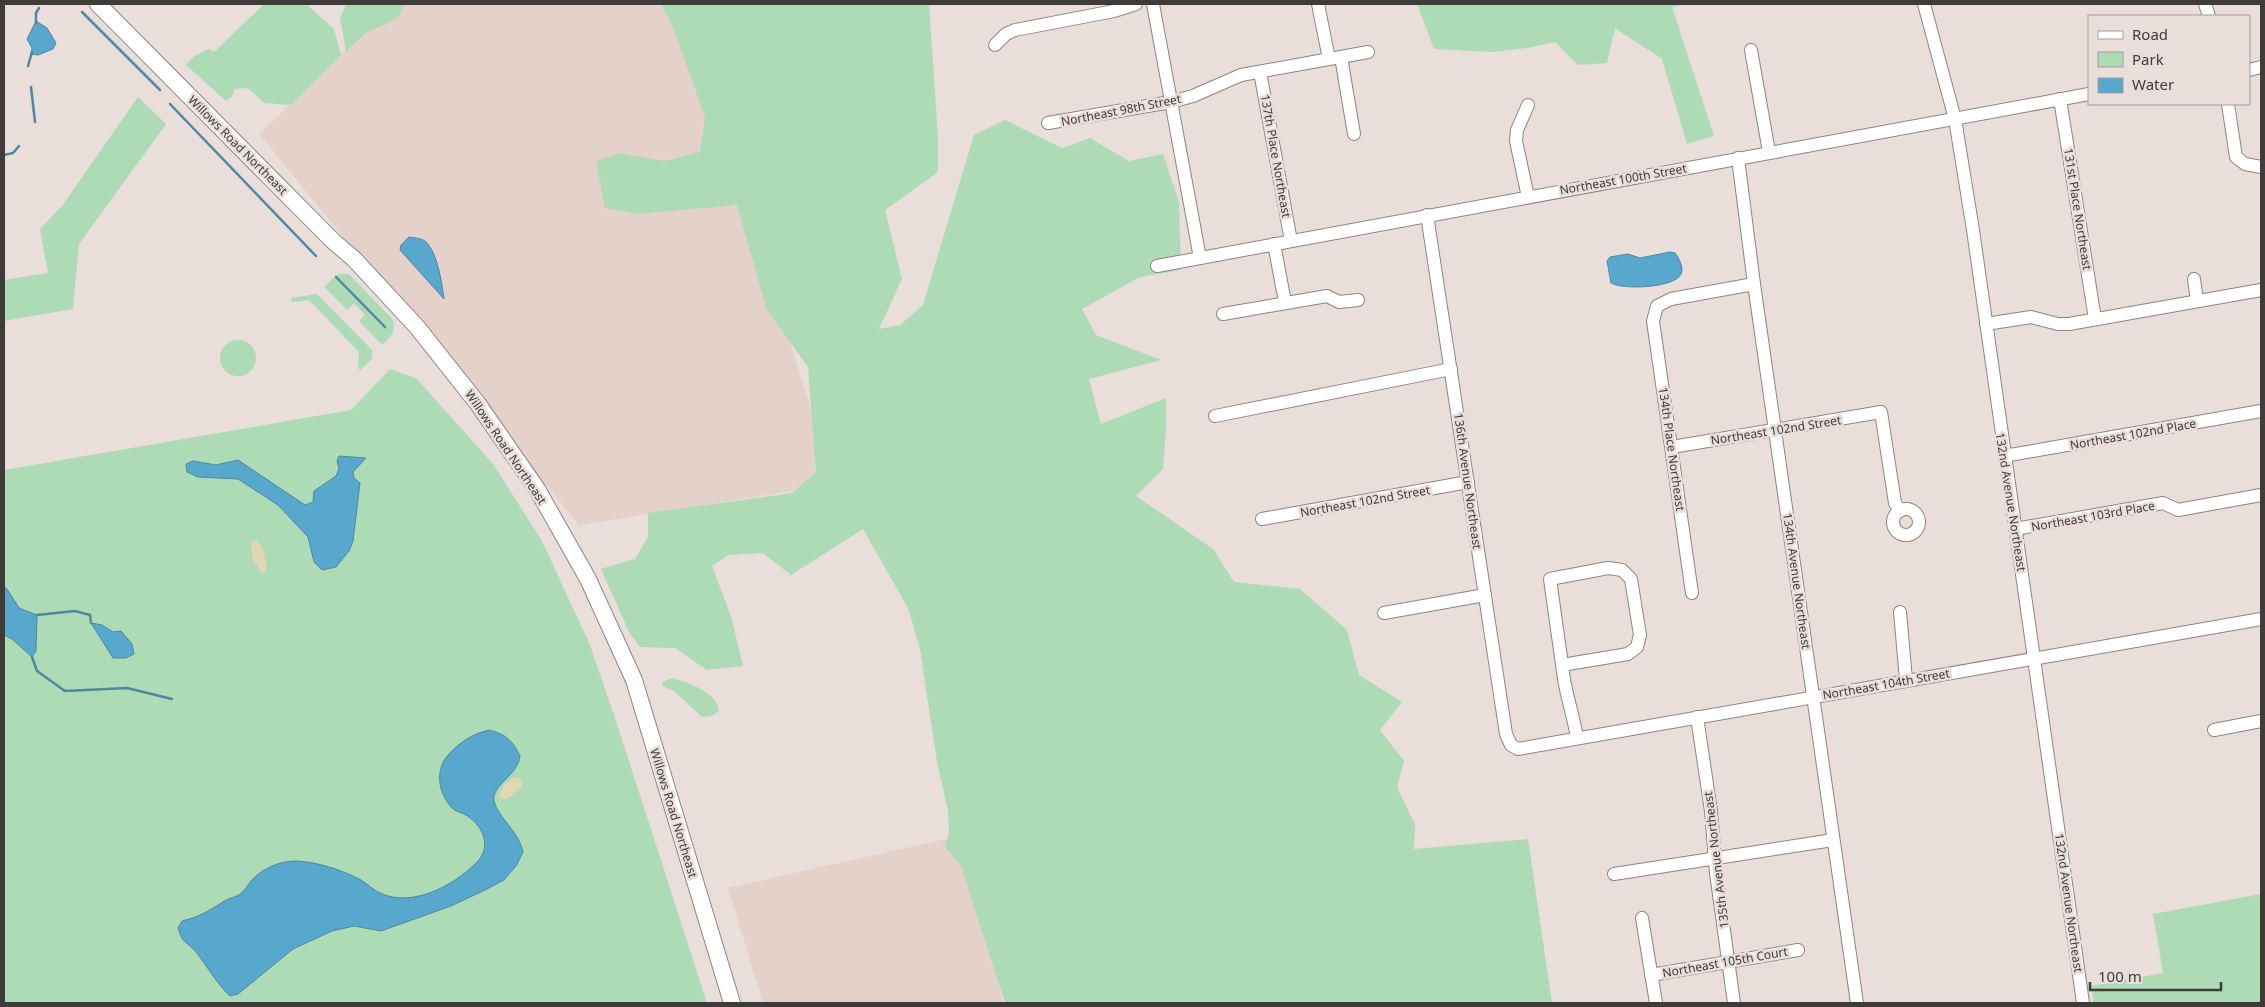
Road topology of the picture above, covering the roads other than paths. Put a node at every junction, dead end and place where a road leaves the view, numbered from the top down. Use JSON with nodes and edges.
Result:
{"nodes":[{"id":1,"x":98,"y":4,"type":"edge"},
{"id":2,"x":1136,"y":4,"type":"edge"},
{"id":3,"x":1152,"y":4,"type":"edge"},
{"id":4,"x":1318,"y":4,"type":"edge"},
{"id":5,"x":1924,"y":4,"type":"edge"},
{"id":6,"x":995,"y":45,"type":"dead end"},
{"id":7,"x":1751,"y":50,"type":"dead end"},
{"id":8,"x":1368,"y":52,"type":"dead end"},
{"id":9,"x":1335,"y":58,"type":"junction"},
{"id":10,"x":1260,"y":72,"type":"junction"},
{"id":11,"x":2088,"y":94,"type":"edge"},
{"id":12,"x":2060,"y":99,"type":"junction"},
{"id":13,"x":1171,"y":102,"type":"junction"},
{"id":14,"x":1528,"y":105,"type":"dead end"},
{"id":15,"x":2228,"y":105,"type":"edge"},
{"id":16,"x":1955,"y":119,"type":"junction"},
{"id":17,"x":1048,"y":123,"type":"dead end"},
{"id":18,"x":1354,"y":134,"type":"dead end"},
{"id":19,"x":1769,"y":152,"type":"junction"},
{"id":20,"x":1738,"y":158,"type":"junction"},
{"id":21,"x":2261,"y":167,"type":"edge"},
{"id":22,"x":1528,"y":197,"type":"junction"},
{"id":23,"x":1427,"y":215,"type":"junction"},
{"id":24,"x":1291,"y":241,"type":"junction"},
{"id":25,"x":1274,"y":244,"type":"junction"},
{"id":26,"x":1200,"y":258,"type":"junction"},
{"id":27,"x":1157,"y":266,"type":"dead end"},
{"id":28,"x":2194,"y":278,"type":"dead end"},
{"id":29,"x":1754,"y":284,"type":"junction"},
{"id":30,"x":2261,"y":290,"type":"edge"},
{"id":31,"x":1358,"y":300,"type":"dead end"},
{"id":32,"x":2197,"y":301,"type":"junction"},
{"id":33,"x":1285,"y":302,"type":"junction"},
{"id":34,"x":1223,"y":314,"type":"dead end"},
{"id":35,"x":2094,"y":319,"type":"junction"},
{"id":36,"x":1986,"y":324,"type":"junction"},
{"id":37,"x":1451,"y":370,"type":"junction"},
{"id":38,"x":2261,"y":411,"type":"edge"},
{"id":39,"x":1215,"y":416,"type":"dead end"},
{"id":40,"x":1776,"y":431,"type":"junction"},
{"id":41,"x":1672,"y":447,"type":"junction"},
{"id":42,"x":2004,"y":456,"type":"junction"},
{"id":43,"x":1468,"y":482,"type":"junction"},
{"id":44,"x":2261,"y":496,"type":"edge"},
{"id":45,"x":1900,"y":511,"type":"dead end"},
{"id":46,"x":1262,"y":520,"type":"dead end"},
{"id":47,"x":2016,"y":529,"type":"junction"},
{"id":48,"x":1692,"y":593,"type":"dead end"},
{"id":49,"x":1485,"y":595,"type":"junction"},
{"id":50,"x":1900,"y":612,"type":"dead end"},
{"id":51,"x":1384,"y":613,"type":"dead end"},
{"id":52,"x":2261,"y":619,"type":"edge"},
{"id":53,"x":2035,"y":658,"type":"junction"},
{"id":54,"x":1562,"y":665,"type":"junction"},
{"id":55,"x":1906,"y":680,"type":"junction"},
{"id":56,"x":1814,"y":697,"type":"junction"},
{"id":57,"x":1697,"y":717,"type":"junction"},
{"id":58,"x":2261,"y":721,"type":"edge"},
{"id":59,"x":2214,"y":730,"type":"dead end"},
{"id":60,"x":1577,"y":738,"type":"junction"},
{"id":61,"x":1512,"y":745,"type":"joint"},
{"id":62,"x":1833,"y":840,"type":"junction"},
{"id":63,"x":1715,"y":859,"type":"junction"},
{"id":64,"x":1614,"y":874,"type":"dead end"},
{"id":65,"x":1642,"y":918,"type":"dead end"},
{"id":66,"x":1798,"y":950,"type":"dead end"},
{"id":67,"x":1728,"y":962,"type":"junction"},
{"id":68,"x":1651,"y":975,"type":"junction"},
{"id":69,"x":732,"y":1003,"type":"edge"},
{"id":70,"x":1656,"y":1003,"type":"edge"},
{"id":71,"x":1734,"y":1003,"type":"edge"},
{"id":72,"x":1857,"y":1003,"type":"edge"},
{"id":73,"x":2083,"y":1003,"type":"edge"}],
"edges":[{"from":1,"to":69,"type":"main road","name":"Willows Road Northeast"},
{"from":2,"to":6,"type":"street"},
{"from":3,"to":13,"type":"street"},
{"from":4,"to":9,"type":"street"},
{"from":5,"to":16,"type":"street","name":"132nd Avenue Northeast"},
{"from":7,"to":19,"type":"street"},
{"from":8,"to":9,"type":"street","name":"Northeast 98th Street"},
{"from":9,"to":10,"type":"street","name":"Northeast 98th Street"},
{"from":9,"to":18,"type":"street"},
{"from":10,"to":13,"type":"street","name":"Northeast 98th Street"},
{"from":10,"to":24,"type":"street","name":"137th Place Northeast"},
{"from":11,"to":12,"type":"street","name":"Northeast 100th Street"},
{"from":12,"to":16,"type":"street","name":"Northeast 100th Street"},
{"from":12,"to":35,"type":"street","name":"131st Place Northeast"},
{"from":13,"to":17,"type":"street","name":"Northeast 98th Street"},
{"from":13,"to":26,"type":"street"},
{"from":14,"to":22,"type":"street"},
{"from":15,"to":21,"type":"street"},
{"from":16,"to":19,"type":"street","name":"Northeast 100th Street"},
{"from":16,"to":36,"type":"street","name":"132nd Avenue Northeast"},
{"from":19,"to":20,"type":"street","name":"Northeast 100th Street"},
{"from":20,"to":22,"type":"street","name":"Northeast 100th Street"},
{"from":20,"to":29,"type":"street","name":"134th Avenue Northeast"},
{"from":22,"to":23,"type":"street","name":"Northeast 100th Street"},
{"from":23,"to":24,"type":"street","name":"Northeast 100th Street"},
{"from":23,"to":37,"type":"street","name":"136th Avenue Northeast"},
{"from":24,"to":25,"type":"street","name":"Northeast 100th Street"},
{"from":25,"to":26,"type":"street","name":"Northeast 100th Street"},
{"from":25,"to":33,"type":"street"},
{"from":26,"to":27,"type":"street","name":"Northeast 100th Street"},
{"from":28,"to":32,"type":"street"},
{"from":29,"to":40,"type":"street","name":"134th Avenue Northeast"},
{"from":29,"to":41,"type":"street","name":"134th Place Northeast"},
{"from":30,"to":32,"type":"street"},
{"from":31,"to":33,"type":"street"},
{"from":32,"to":35,"type":"street"},
{"from":33,"to":34,"type":"street"},
{"from":35,"to":36,"type":"street"},
{"from":36,"to":42,"type":"street","name":"132nd Avenue Northeast"},
{"from":37,"to":39,"type":"street"},
{"from":37,"to":43,"type":"street","name":"136th Avenue Northeast"},
{"from":38,"to":42,"type":"street","name":"Northeast 102nd Place"},
{"from":40,"to":41,"type":"street","name":"Northeast 102nd Street"},
{"from":40,"to":45,"type":"street","name":"Northeast 102nd Street"},
{"from":40,"to":56,"type":"street","name":"134th Avenue Northeast"},
{"from":41,"to":48,"type":"street","name":"134th Place Northeast"},
{"from":42,"to":47,"type":"street","name":"132nd Avenue Northeast"},
{"from":43,"to":46,"type":"street","name":"Northeast 102nd Street"},
{"from":43,"to":49,"type":"street","name":"136th Avenue Northeast"},
{"from":44,"to":47,"type":"street","name":"Northeast 103rd Place"},
{"from":47,"to":53,"type":"street","name":"132nd Avenue Northeast"},
{"from":49,"to":51,"type":"street"},
{"from":49,"to":61,"type":"street","name":"136th Avenue Northeast"},
{"from":50,"to":55,"type":"street"},
{"from":52,"to":53,"type":"street","name":"Northeast 104th Street"},
{"from":53,"to":55,"type":"street","name":"Northeast 104th Street"},
{"from":53,"to":73,"type":"street","name":"132nd Avenue Northeast"},
{"from":54,"to":54,"type":"street"},
{"from":54,"to":60,"type":"street"},
{"from":55,"to":56,"type":"street","name":"Northeast 104th Street"},
{"from":56,"to":57,"type":"street","name":"Northeast 104th Street"},
{"from":56,"to":62,"type":"street","name":"134th Avenue Northeast"},
{"from":57,"to":60,"type":"street","name":"Northeast 104th Street"},
{"from":57,"to":63,"type":"street","name":"135th Avenue Northeast"},
{"from":58,"to":59,"type":"street"},
{"from":60,"to":61,"type":"street","name":"Northeast 104th Street"},
{"from":62,"to":63,"type":"street"},
{"from":62,"to":72,"type":"street","name":"134th Avenue Northeast"},
{"from":63,"to":64,"type":"street"},
{"from":63,"to":67,"type":"street","name":"135th Avenue Northeast"},
{"from":65,"to":68,"type":"street"},
{"from":66,"to":67,"type":"street","name":"Northeast 105th Court"},
{"from":67,"to":68,"type":"street","name":"Northeast 105th Court"},
{"from":67,"to":71,"type":"street","name":"135th Avenue Northeast"},
{"from":68,"to":70,"type":"street"}]}
